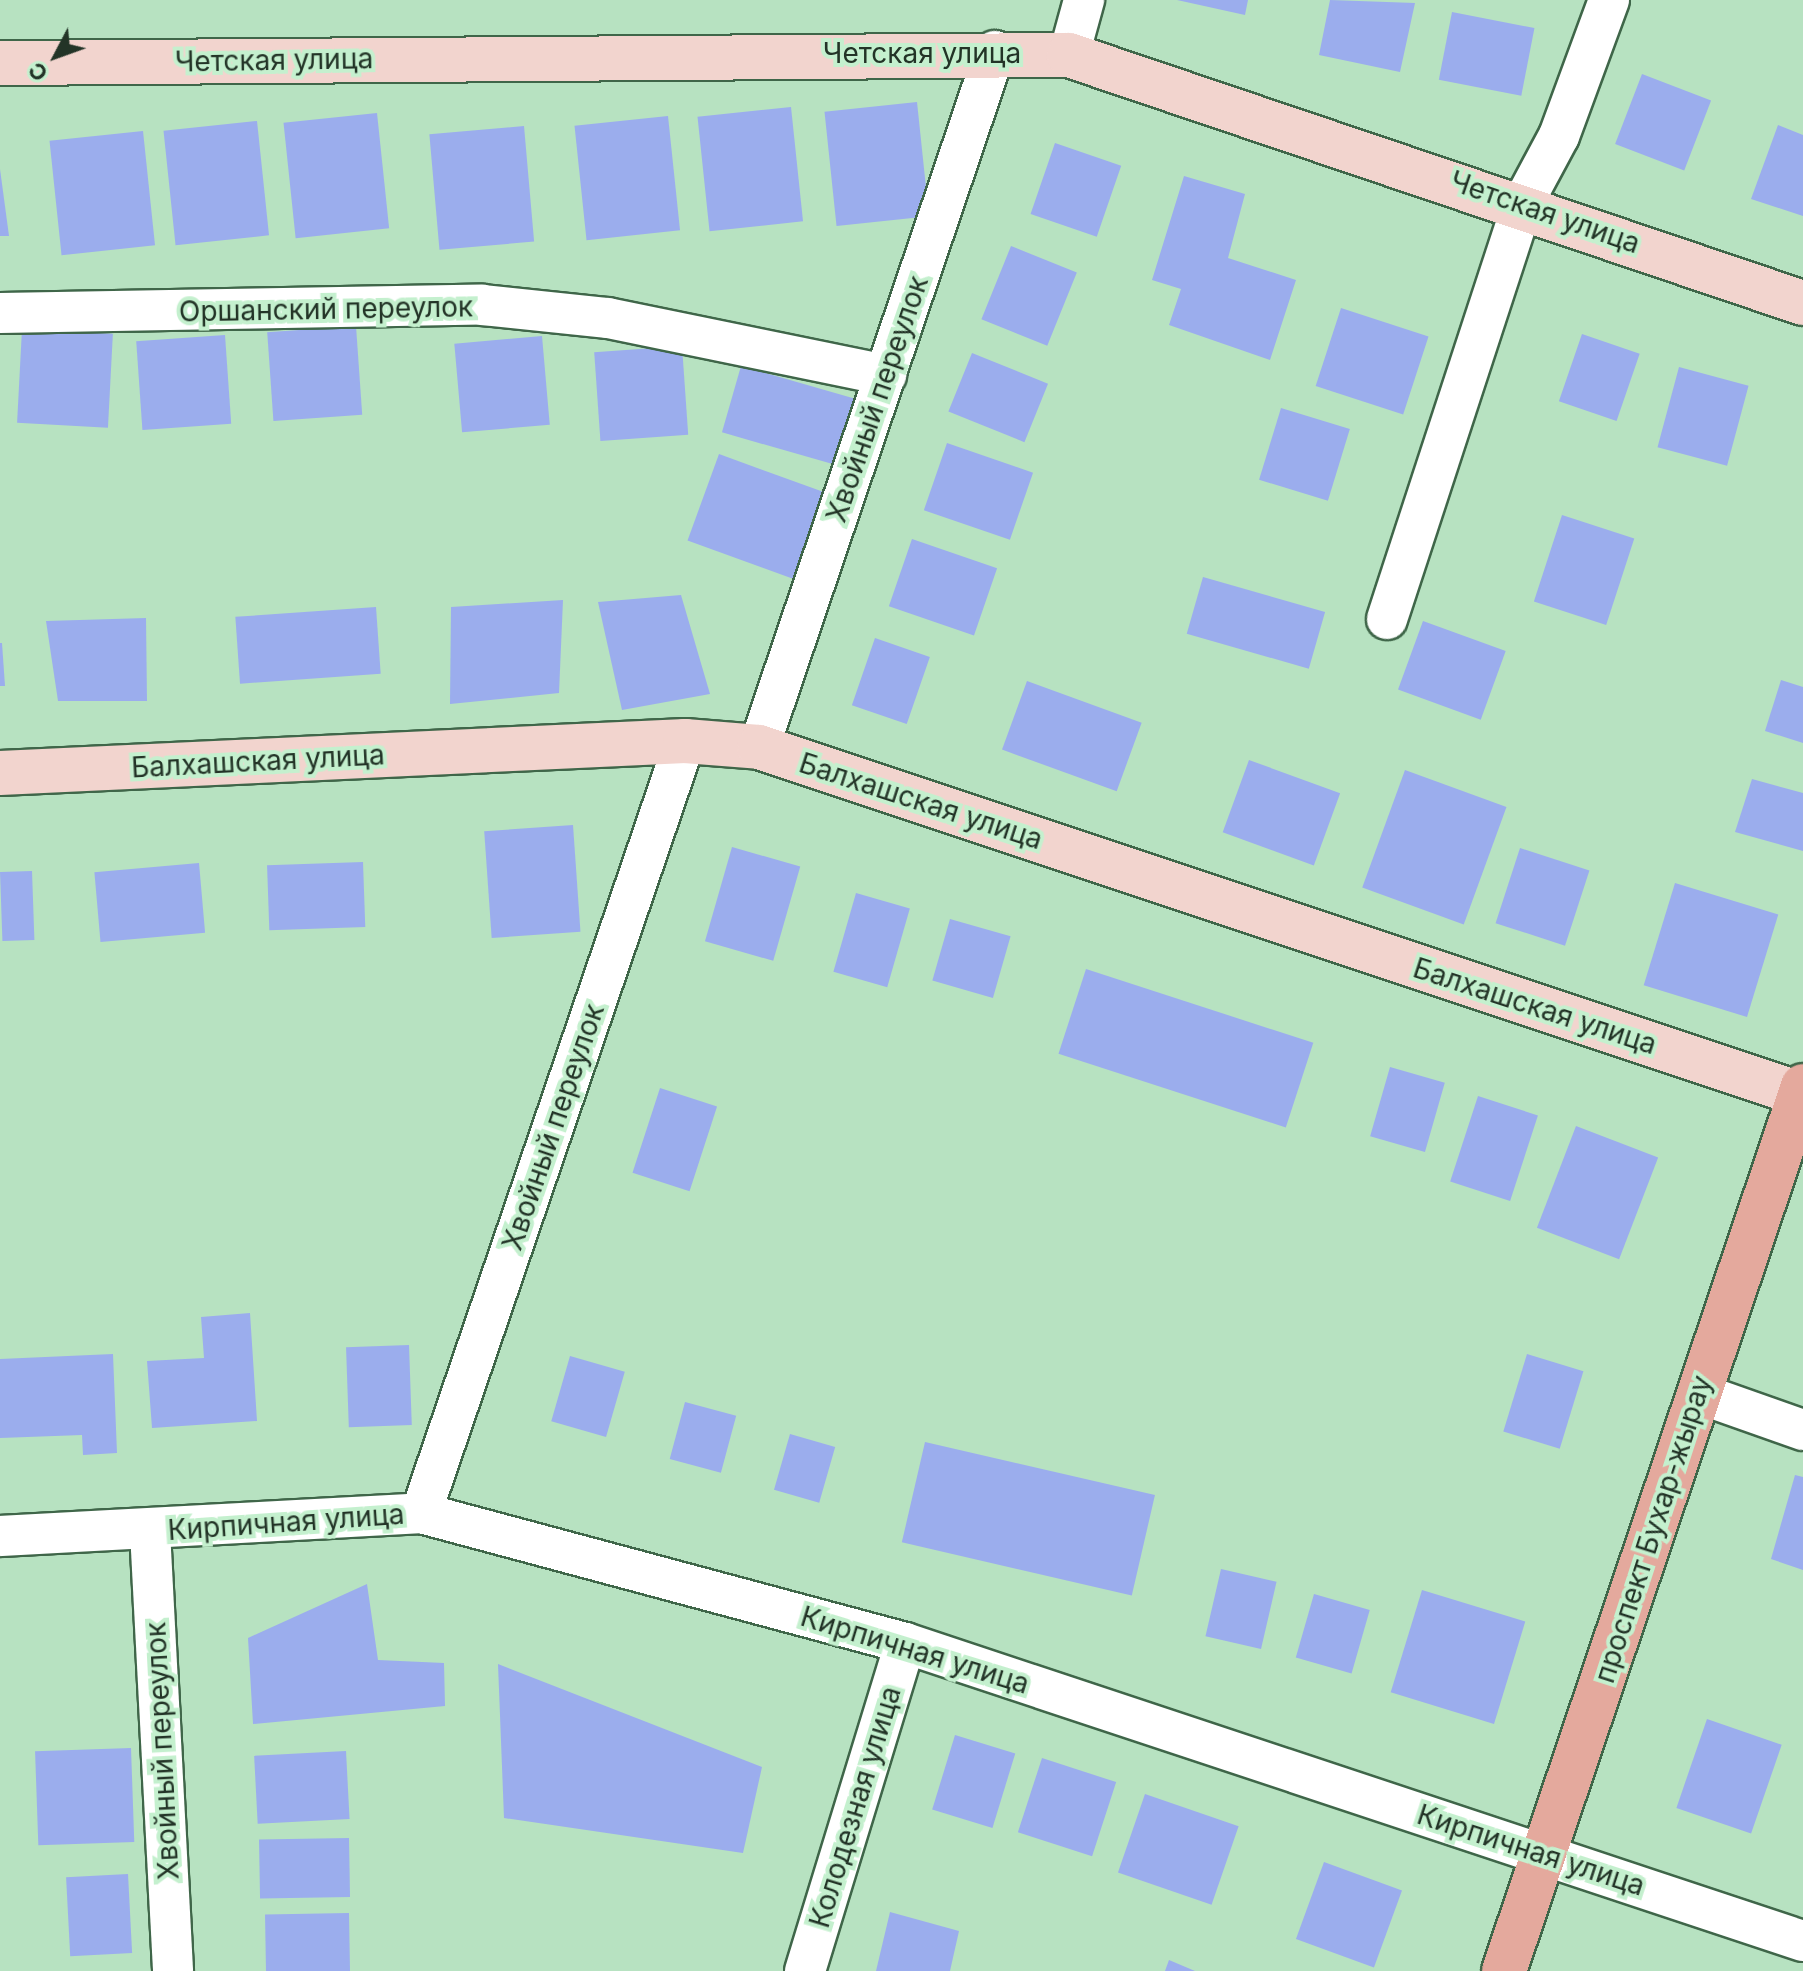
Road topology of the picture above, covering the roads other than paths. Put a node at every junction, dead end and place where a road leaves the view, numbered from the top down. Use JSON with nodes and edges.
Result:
{"nodes":[{"id":1,"x":1084,"y":0,"type":"edge"},
{"id":2,"x":1609,"y":0,"type":"edge"},
{"id":3,"x":995,"y":51,"type":"junction"},
{"id":4,"x":1069,"y":55,"type":"junction"},
{"id":5,"x":0,"y":63,"type":"edge"},
{"id":6,"x":1523,"y":203,"type":"junction"},
{"id":7,"x":1803,"y":303,"type":"edge"},
{"id":8,"x":0,"y":313,"type":"edge"},
{"id":9,"x":886,"y":375,"type":"junction"},
{"id":10,"x":1387,"y":619,"type":"dead end"},
{"id":11,"x":685,"y":741,"type":"junction"},
{"id":12,"x":759,"y":747,"type":"junction"},
{"id":13,"x":0,"y":773,"type":"edge"},
{"id":14,"x":1802,"y":1092,"type":"edge"},
{"id":15,"x":1698,"y":1393,"type":"junction"},
{"id":16,"x":1803,"y":1430,"type":"edge"},
{"id":17,"x":421,"y":1513,"type":"junction"},
{"id":18,"x":150,"y":1531,"type":"junction"},
{"id":19,"x":0,"y":1536,"type":"edge"},
{"id":20,"x":905,"y":1643,"type":"junction"},
{"id":21,"x":1545,"y":1855,"type":"junction"},
{"id":22,"x":1803,"y":1941,"type":"edge"},
{"id":23,"x":173,"y":1971,"type":"edge"},
{"id":24,"x":805,"y":1971,"type":"edge"},
{"id":25,"x":1504,"y":1971,"type":"edge"}],
"edges":[{"from":1,"to":4,"type":"street"},
{"from":2,"to":6,"type":"street"},
{"from":3,"to":4,"type":"street","name":"Четская улица"},
{"from":3,"to":5,"type":"street","name":"Четская улица"},
{"from":3,"to":9,"type":"street","name":"Хвойный переулок"},
{"from":4,"to":6,"type":"street","name":"Четская улица"},
{"from":6,"to":7,"type":"street","name":"Четская улица"},
{"from":6,"to":10,"type":"street"},
{"from":8,"to":9,"type":"street","name":"Оршанский переулок"},
{"from":9,"to":12,"type":"street","name":"Хвойный переулок"},
{"from":11,"to":12,"type":"street","name":"Балхашская улица"},
{"from":11,"to":13,"type":"street","name":"Балхашская улица"},
{"from":11,"to":17,"type":"street","name":"Хвойный переулок"},
{"from":12,"to":14,"type":"street","name":"Балхашская улица"},
{"from":14,"to":15,"type":"main road","name":"проспект Бухар-жырау"},
{"from":15,"to":16,"type":"street"},
{"from":15,"to":21,"type":"main road","name":"проспект Бухар-жырау"},
{"from":17,"to":18,"type":"street","name":"Кирпичная улица"},
{"from":17,"to":20,"type":"street","name":"Кирпичная улица"},
{"from":18,"to":19,"type":"street","name":"Кирпичная улица"},
{"from":18,"to":23,"type":"street","name":"Хвойный переулок"},
{"from":20,"to":21,"type":"street","name":"Кирпичная улица"},
{"from":20,"to":24,"type":"street","name":"Колодезная улица"},
{"from":21,"to":22,"type":"street","name":"Кирпичная улица"},
{"from":21,"to":25,"type":"main road","name":"проспект Бухар-жырау"}]}
